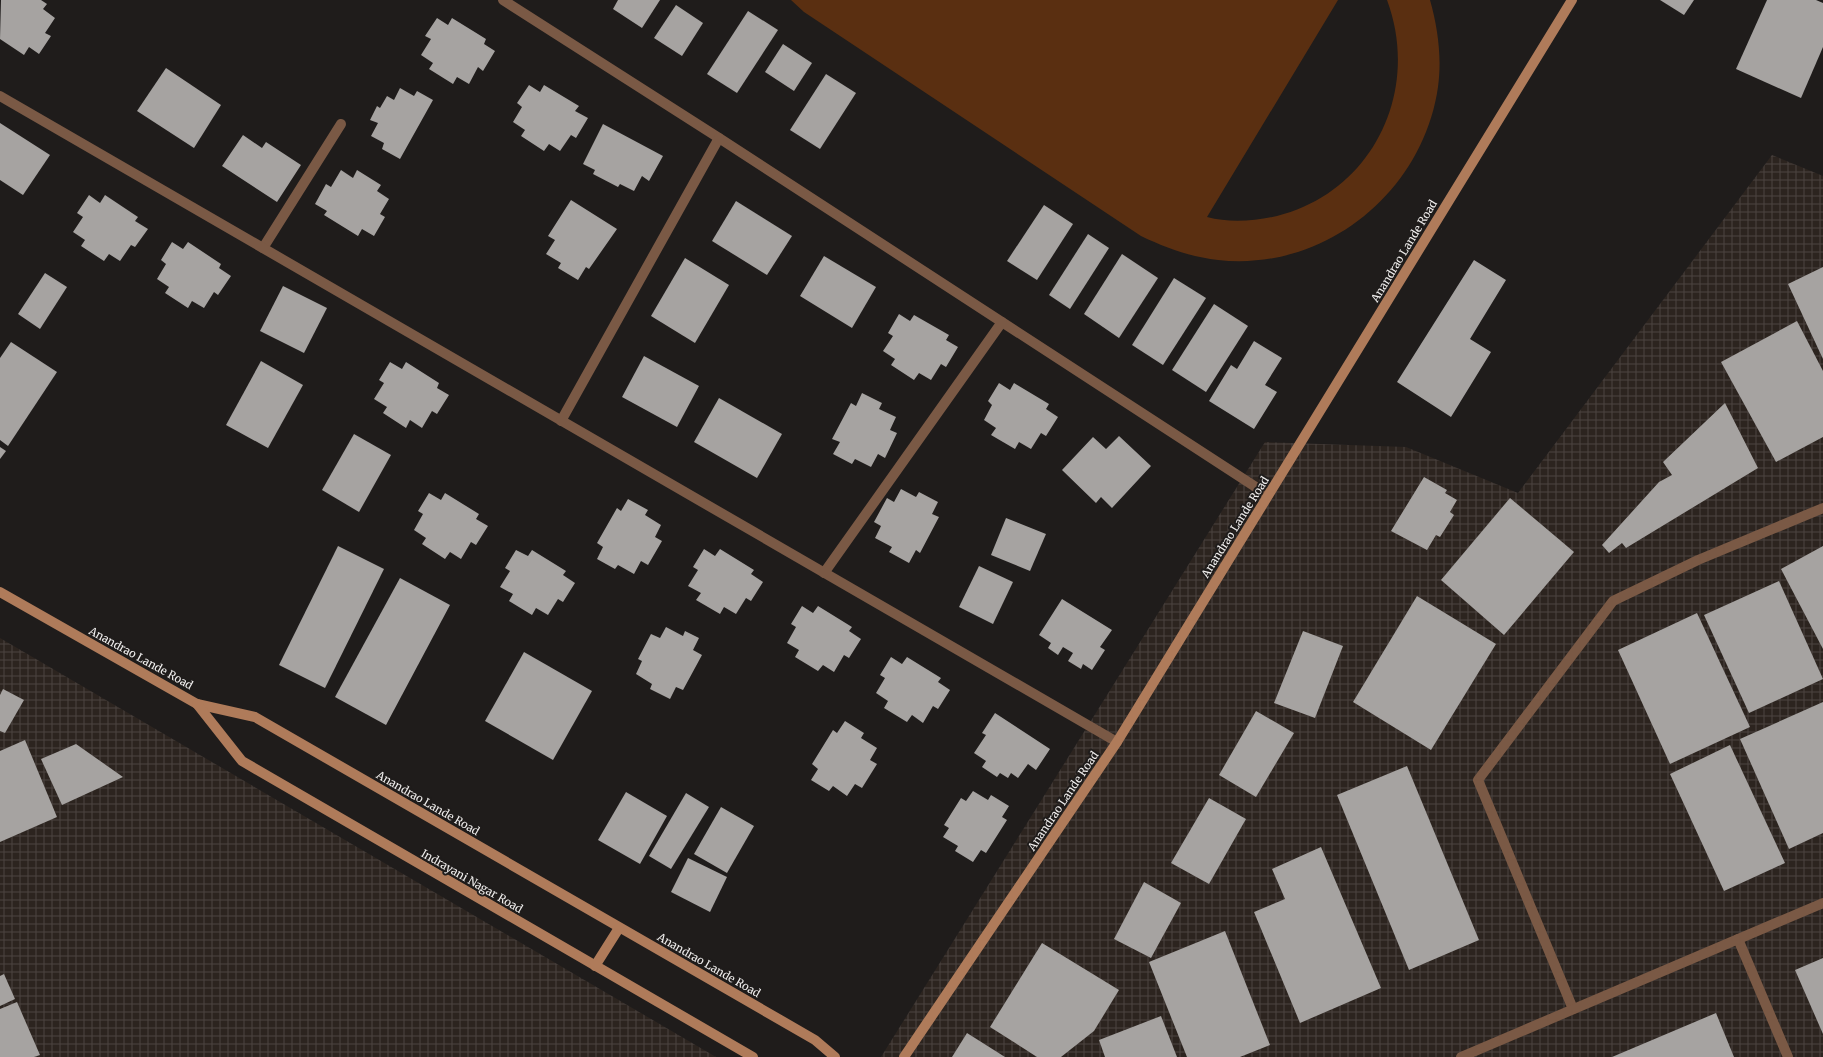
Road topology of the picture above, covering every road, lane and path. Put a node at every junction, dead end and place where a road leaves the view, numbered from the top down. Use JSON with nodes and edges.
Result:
{"nodes":[{"id":1,"x":503,"y":0,"type":"edge"},
{"id":2,"x":1572,"y":0,"type":"edge"},
{"id":3,"x":0,"y":98,"type":"edge"},
{"id":4,"x":341,"y":124,"type":"dead end"},
{"id":5,"x":719,"y":138,"type":"junction"},
{"id":6,"x":263,"y":248,"type":"junction"},
{"id":7,"x":1002,"y":322,"type":"junction"},
{"id":8,"x":561,"y":421,"type":"junction"},
{"id":9,"x":1268,"y":495,"type":"junction"},
{"id":10,"x":1823,"y":508,"type":"edge"},
{"id":11,"x":824,"y":573,"type":"junction"},
{"id":12,"x":0,"y":592,"type":"edge"},
{"id":13,"x":197,"y":704,"type":"junction"},
{"id":14,"x":1117,"y":742,"type":"junction"},
{"id":15,"x":1823,"y":903,"type":"edge"},
{"id":16,"x":619,"y":928,"type":"junction"},
{"id":17,"x":1738,"y":939,"type":"junction"},
{"id":18,"x":595,"y":966,"type":"junction"},
{"id":19,"x":1573,"y":1009,"type":"junction"},
{"id":20,"x":753,"y":1057,"type":"edge"},
{"id":21,"x":835,"y":1057,"type":"edge"},
{"id":22,"x":904,"y":1057,"type":"edge"},
{"id":23,"x":1461,"y":1057,"type":"edge"},
{"id":24,"x":1788,"y":1057,"type":"edge"}],
"edges":[{"from":1,"to":5,"type":"street"},
{"from":2,"to":9,"type":"main road","name":"Anandrao Lande Road"},
{"from":3,"to":6,"type":"street"},
{"from":4,"to":6,"type":"street"},
{"from":5,"to":7,"type":"street"},
{"from":5,"to":8,"type":"street"},
{"from":6,"to":8,"type":"street"},
{"from":7,"to":9,"type":"street"},
{"from":7,"to":11,"type":"street"},
{"from":8,"to":11,"type":"street"},
{"from":9,"to":14,"type":"main road","name":"Anandrao Lande Road"},
{"from":10,"to":19,"type":"street"},
{"from":11,"to":14,"type":"street"},
{"from":12,"to":13,"type":"main road","name":"Anandrao Lande Road"},
{"from":13,"to":16,"type":"main road","name":"Anandrao Lande Road"},
{"from":13,"to":18,"type":"main road","name":"Indrayani Nagar Road"},
{"from":14,"to":22,"type":"main road","name":"Anandrao Lande Road"},
{"from":15,"to":17,"type":"street"},
{"from":16,"to":18,"type":"main road"},
{"from":16,"to":21,"type":"main road","name":"Anandrao Lande Road"},
{"from":17,"to":19,"type":"street"},
{"from":17,"to":24,"type":"street"},
{"from":18,"to":20,"type":"main road","name":"Indrayani Nagar Road"},
{"from":19,"to":23,"type":"street"}]}
